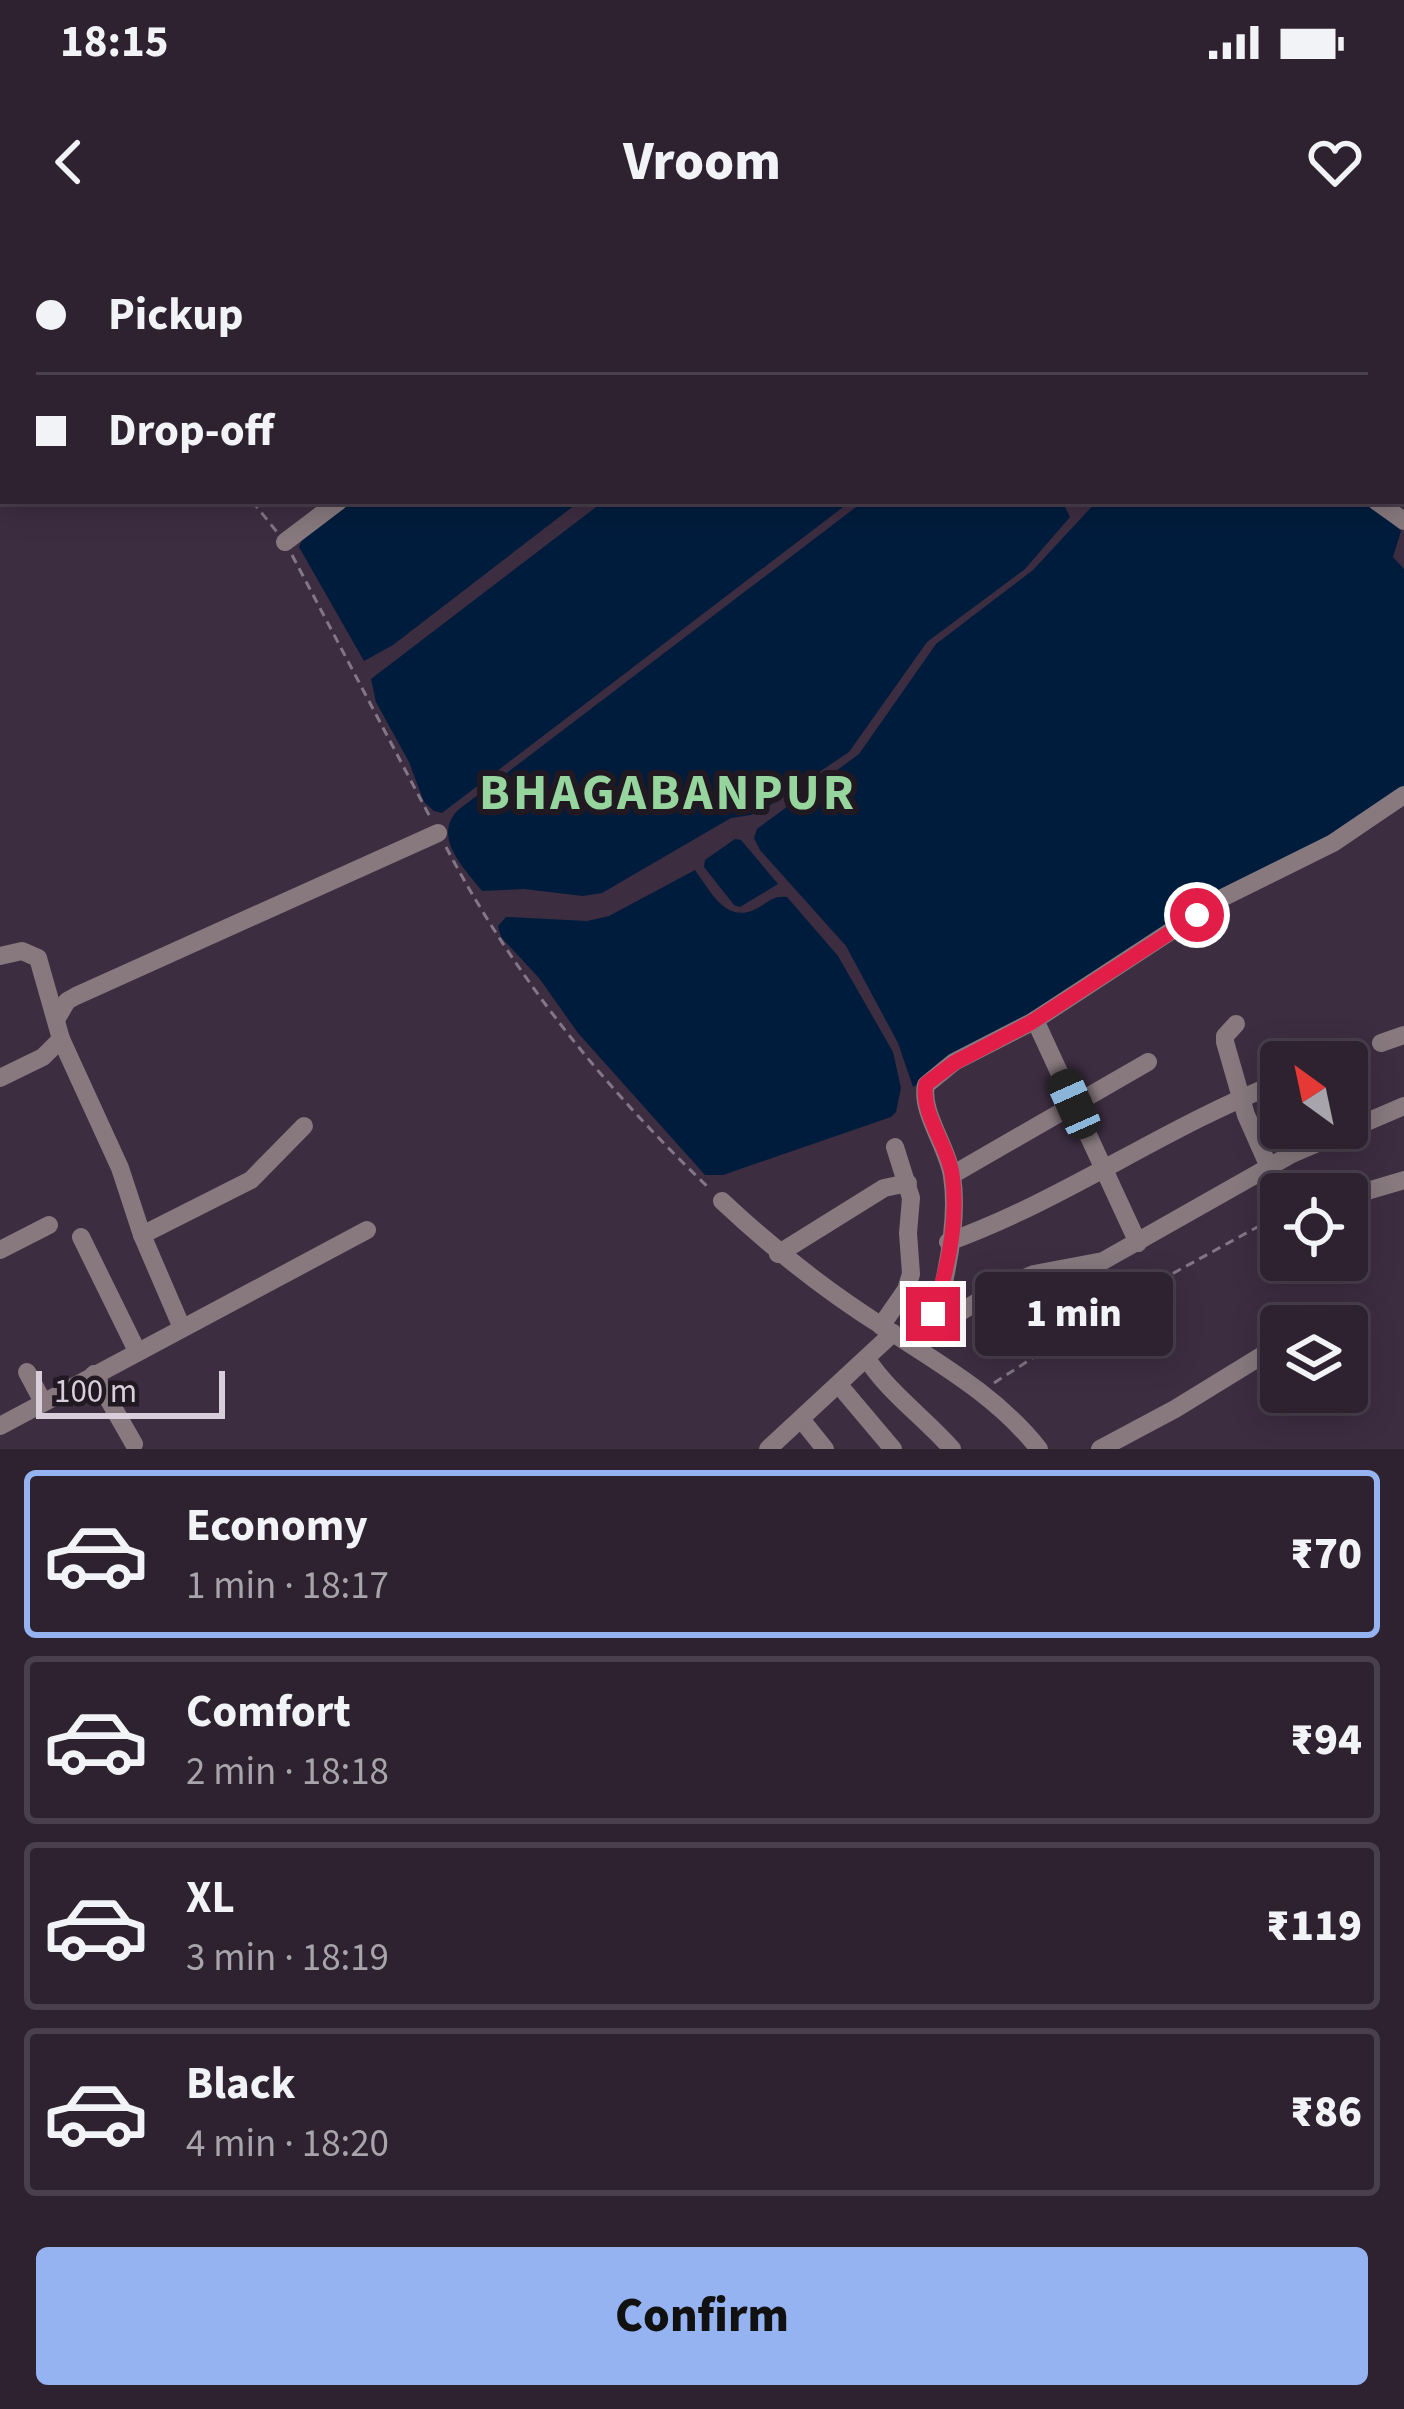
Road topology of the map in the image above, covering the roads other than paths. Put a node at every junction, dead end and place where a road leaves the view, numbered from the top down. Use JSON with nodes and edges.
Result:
{"nodes":[{"id":1,"x":335,"y":504,"type":"edge"},
{"id":2,"x":285,"y":542,"type":"road end"},
{"id":3,"x":1404,"y":796,"type":"edge"},
{"id":4,"x":438,"y":833,"type":"road end"},
{"id":5,"x":0,"y":956,"type":"edge"},
{"id":6,"x":58,"y":1018,"type":"junction"},
{"id":7,"x":1035,"y":1020,"type":"junction"},
{"id":8,"x":1236,"y":1024,"type":"dead end"},
{"id":9,"x":1404,"y":1035,"type":"edge"},
{"id":10,"x":61,"y":1039,"type":"junction"},
{"id":11,"x":1382,"y":1043,"type":"dead end"},
{"id":12,"x":1148,"y":1062,"type":"dead end"},
{"id":13,"x":0,"y":1078,"type":"edge"},
{"id":14,"x":1260,"y":1090,"type":"edge"},
{"id":15,"x":1240,"y":1097,"type":"junction"},
{"id":16,"x":1074,"y":1104,"type":"junction"},
{"id":17,"x":1404,"y":1106,"type":"edge"},
{"id":18,"x":304,"y":1126,"type":"dead end"},
{"id":19,"x":895,"y":1147,"type":"dead end"},
{"id":20,"x":1267,"y":1167,"type":"junction"},
{"id":21,"x":1105,"y":1170,"type":"junction"},
{"id":22,"x":1270,"y":1173,"type":"edge"},
{"id":23,"x":952,"y":1175,"type":"junction"},
{"id":24,"x":1404,"y":1180,"type":"edge"},
{"id":25,"x":908,"y":1183,"type":"junction"},
{"id":26,"x":1368,"y":1191,"type":"edge"},
{"id":27,"x":722,"y":1201,"type":"road end"},
{"id":28,"x":49,"y":1225,"type":"dead end"},
{"id":29,"x":367,"y":1231,"type":"dead end"},
{"id":30,"x":142,"y":1235,"type":"junction"},
{"id":31,"x":81,"y":1237,"type":"dead end"},
{"id":32,"x":949,"y":1242,"type":"junction"},
{"id":33,"x":1138,"y":1243,"type":"junction"},
{"id":34,"x":0,"y":1250,"type":"edge"},
{"id":35,"x":778,"y":1254,"type":"junction"},
{"id":36,"x":182,"y":1328,"type":"junction"},
{"id":37,"x":933,"y":1328,"type":"junction"},
{"id":38,"x":887,"y":1330,"type":"junction"},
{"id":39,"x":918,"y":1346,"type":"junction"},
{"id":40,"x":137,"y":1351,"type":"junction"},
{"id":41,"x":1260,"y":1357,"type":"edge"},
{"id":42,"x":867,"y":1359,"type":"junction"},
{"id":43,"x":27,"y":1372,"type":"dead end"},
{"id":44,"x":94,"y":1375,"type":"junction"},
{"id":45,"x":839,"y":1385,"type":"junction"},
{"id":46,"x":43,"y":1402,"type":"junction"},
{"id":47,"x":801,"y":1419,"type":"junction"},
{"id":48,"x":0,"y":1426,"type":"edge"},
{"id":49,"x":134,"y":1444,"type":"dead end"},
{"id":50,"x":768,"y":1449,"type":"edge"},
{"id":51,"x":824,"y":1449,"type":"edge"},
{"id":52,"x":893,"y":1449,"type":"edge"},
{"id":53,"x":952,"y":1449,"type":"edge"},
{"id":54,"x":1039,"y":1449,"type":"edge"},
{"id":55,"x":1100,"y":1449,"type":"edge"}],
"edges":[{"from":1,"to":2,"type":"street"},
{"from":3,"to":7,"type":"street"},
{"from":4,"to":6,"type":"street"},
{"from":5,"to":6,"type":"street"},
{"from":6,"to":10,"type":"street"},
{"from":7,"to":16,"type":"street"},
{"from":7,"to":23,"type":"street"},
{"from":8,"to":15,"type":"street"},
{"from":9,"to":11,"type":"street"},
{"from":10,"to":13,"type":"street"},
{"from":10,"to":30,"type":"street"},
{"from":12,"to":16,"type":"street"},
{"from":14,"to":15,"type":"street"},
{"from":15,"to":20,"type":"street"},
{"from":15,"to":21,"type":"street"},
{"from":16,"to":21,"type":"street"},
{"from":16,"to":23,"type":"street"},
{"from":17,"to":20,"type":"street"},
{"from":18,"to":30,"type":"street"},
{"from":19,"to":25,"type":"street"},
{"from":20,"to":22,"type":"street"},
{"from":20,"to":33,"type":"street"},
{"from":21,"to":32,"type":"street"},
{"from":21,"to":33,"type":"street"},
{"from":23,"to":32,"type":"street"},
{"from":24,"to":26,"type":"street"},
{"from":25,"to":35,"type":"street"},
{"from":25,"to":38,"type":"street"},
{"from":27,"to":35,"type":"street"},
{"from":28,"to":34,"type":"street"},
{"from":29,"to":36,"type":"street"},
{"from":30,"to":36,"type":"street"},
{"from":31,"to":40,"type":"street"},
{"from":32,"to":37,"type":"street"},
{"from":33,"to":37,"type":"street"},
{"from":35,"to":38,"type":"street"},
{"from":36,"to":40,"type":"street"},
{"from":37,"to":39,"type":"street"},
{"from":38,"to":39,"type":"street"},
{"from":38,"to":42,"type":"street"},
{"from":39,"to":54,"type":"street"},
{"from":40,"to":44,"type":"street"},
{"from":41,"to":55,"type":"street"},
{"from":42,"to":45,"type":"street"},
{"from":42,"to":53,"type":"street"},
{"from":43,"to":46,"type":"street"},
{"from":44,"to":46,"type":"street"},
{"from":44,"to":49,"type":"street"},
{"from":45,"to":47,"type":"street"},
{"from":45,"to":52,"type":"street"},
{"from":46,"to":48,"type":"street"},
{"from":47,"to":50,"type":"street"},
{"from":47,"to":51,"type":"street"}]}
